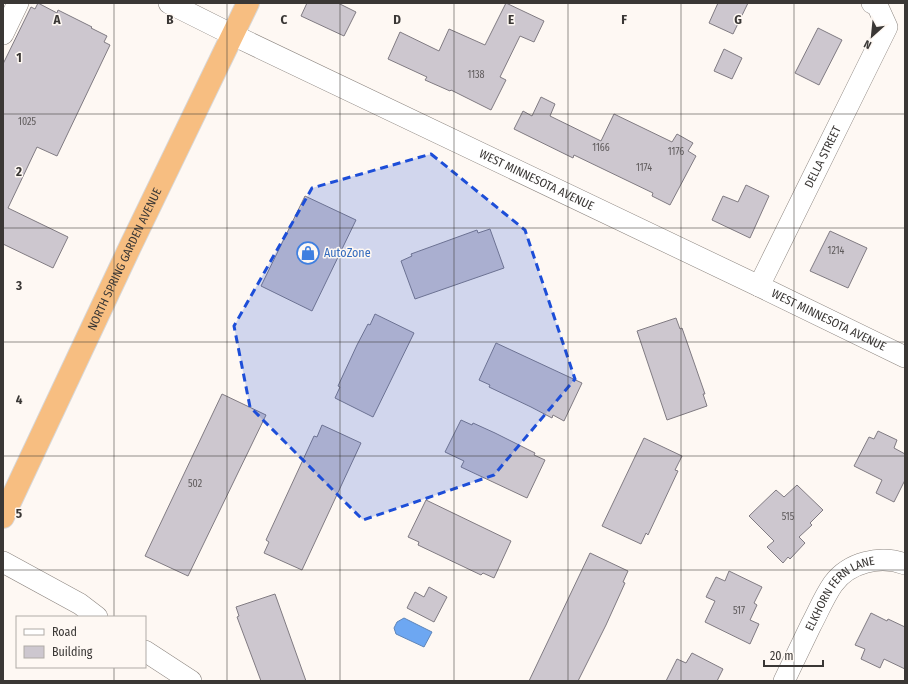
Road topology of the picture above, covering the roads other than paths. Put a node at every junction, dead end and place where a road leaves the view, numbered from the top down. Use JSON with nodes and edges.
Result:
{"nodes":[{"id":1,"x":18,"y":3,"type":"edge"},
{"id":2,"x":169,"y":3,"type":"edge"},
{"id":3,"x":248,"y":3,"type":"edge"},
{"id":4,"x":872,"y":3,"type":"edge"},
{"id":5,"x":3,"y":34,"type":"edge"},
{"id":6,"x":233,"y":35,"type":"junction"},
{"id":7,"x":760,"y":286,"type":"junction"},
{"id":8,"x":905,"y":357,"type":"edge"},
{"id":9,"x":3,"y":517,"type":"edge"},
{"id":10,"x":3,"y":562,"type":"edge"},
{"id":11,"x":905,"y":564,"type":"edge"},
{"id":12,"x":96,"y":616,"type":"edge"},
{"id":13,"x":146,"y":652,"type":"edge"},
{"id":14,"x":191,"y":681,"type":"edge"},
{"id":15,"x":784,"y":681,"type":"edge"}],
"edges":[{"from":1,"to":5,"type":"street"},
{"from":2,"to":6,"type":"street","name":"WEST MINNESOTA AVENUE"},
{"from":3,"to":6,"type":"highway","name":"NORTH SPRING GARDEN AVENUE"},
{"from":4,"to":7,"type":"street","name":"DELLA STREET"},
{"from":6,"to":7,"type":"street","name":"WEST MINNESOTA AVENUE"},
{"from":6,"to":9,"type":"highway","name":"NORTH SPRING GARDEN AVENUE"},
{"from":7,"to":8,"type":"street","name":"WEST MINNESOTA AVENUE"},
{"from":10,"to":12,"type":"street"},
{"from":11,"to":15,"type":"street","name":"ELKHORN FERN LANE"},
{"from":13,"to":14,"type":"street"}]}
